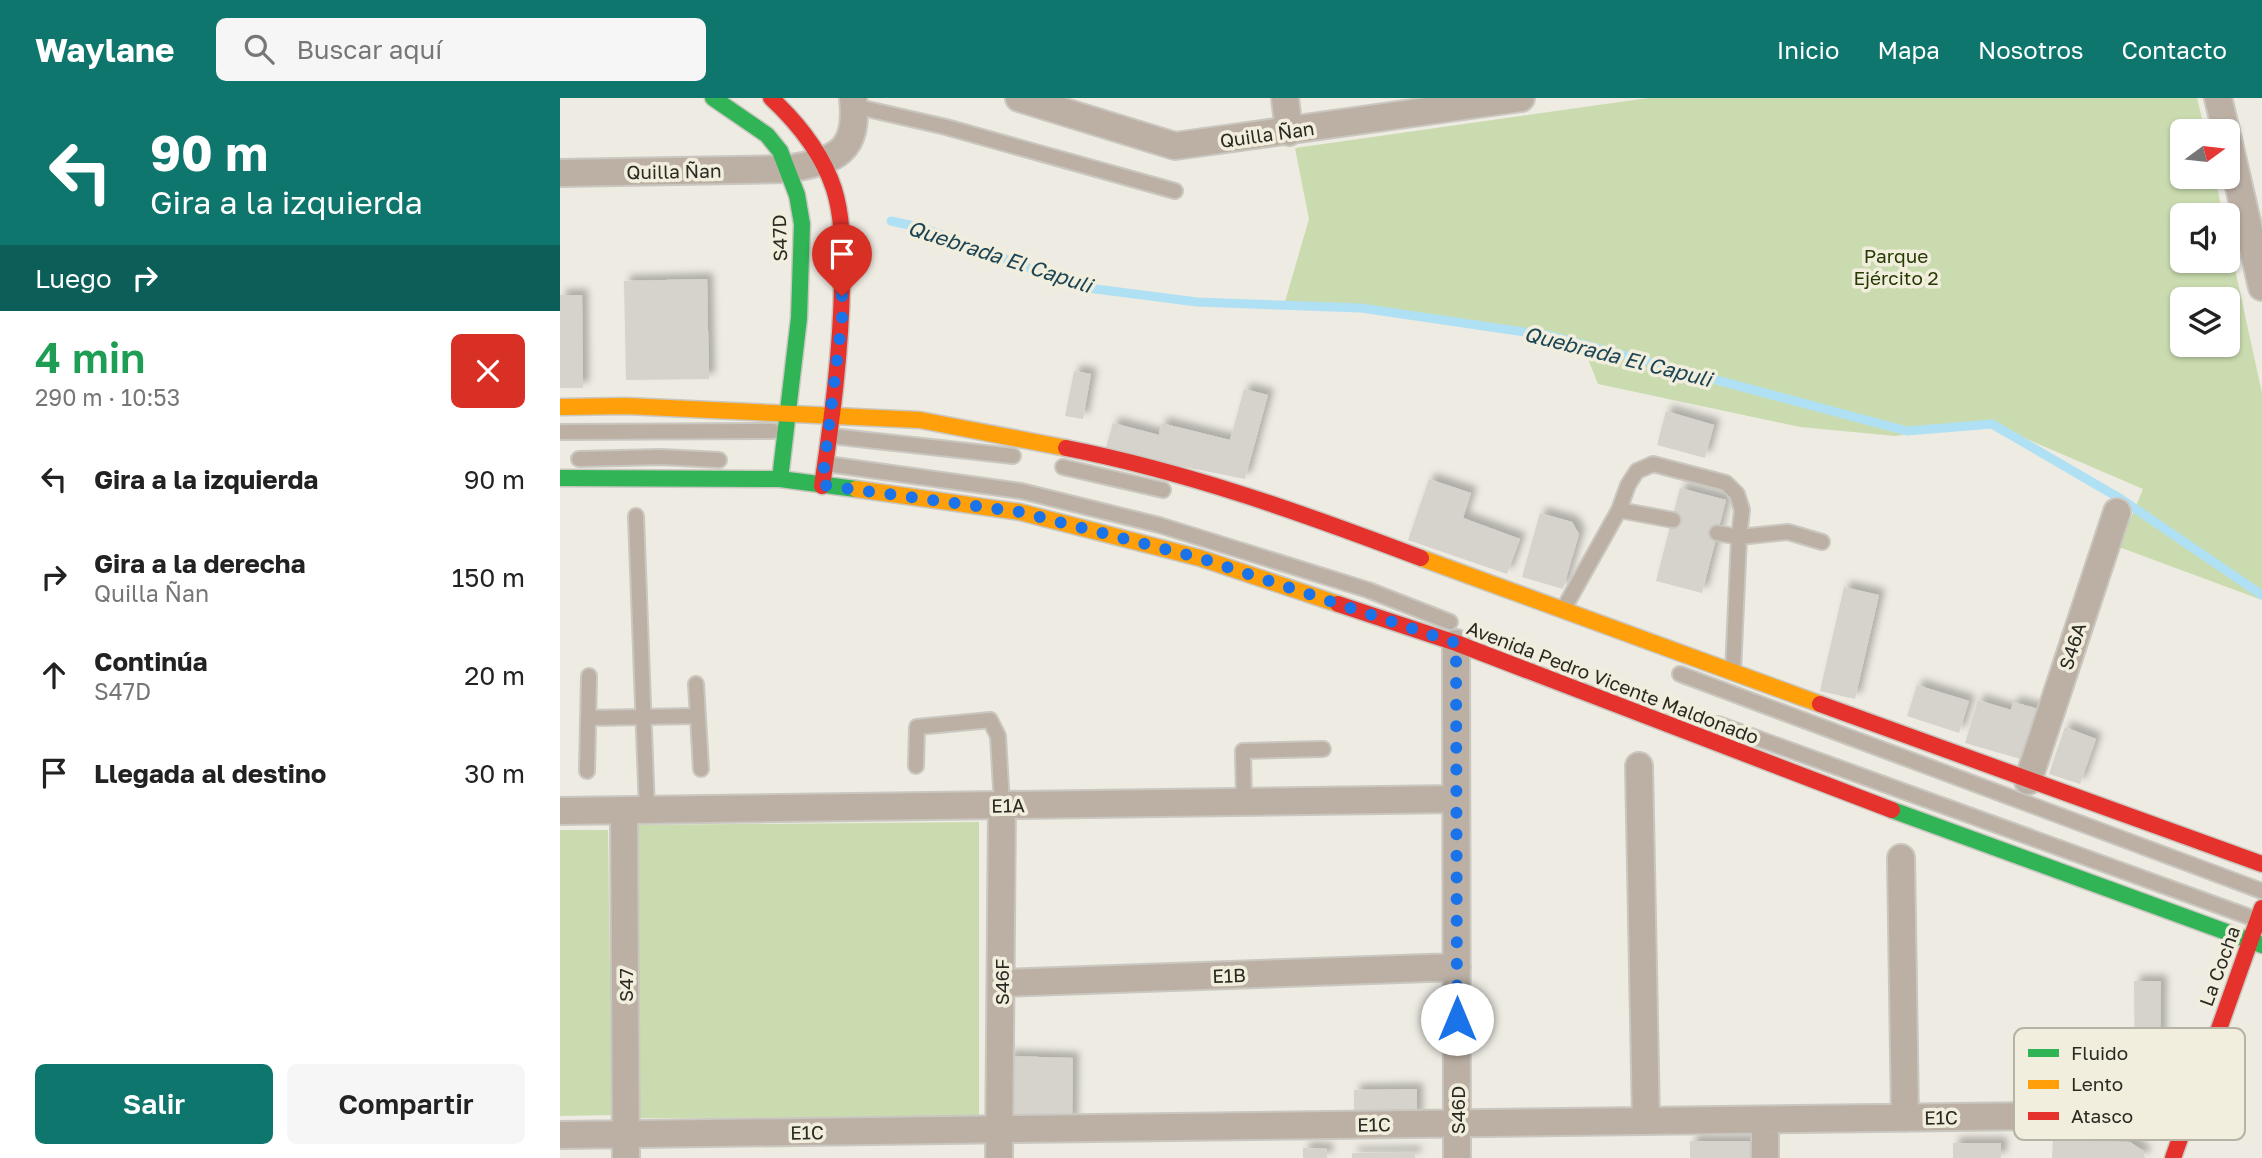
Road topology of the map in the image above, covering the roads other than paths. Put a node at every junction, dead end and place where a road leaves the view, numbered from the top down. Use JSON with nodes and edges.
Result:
{"nodes":[{"id":1,"x":713,"y":98,"type":"edge"},
{"id":2,"x":771,"y":98,"type":"edge"},
{"id":3,"x":1019,"y":98,"type":"edge"},
{"id":4,"x":1285,"y":98,"type":"edge"},
{"id":5,"x":2218,"y":98,"type":"edge"},
{"id":6,"x":1510,"y":99,"type":"edge"},
{"id":7,"x":853,"y":102,"type":"edge"},
{"id":8,"x":1074,"y":108,"type":"edge"},
{"id":9,"x":2223,"y":119,"type":"edge"},
{"id":10,"x":1289,"y":132,"type":"junction"},
{"id":11,"x":823,"y":162,"type":"junction"},
{"id":12,"x":788,"y":169,"type":"junction"},
{"id":13,"x":560,"y":173,"type":"edge"},
{"id":14,"x":2239,"y":189,"type":"edge"},
{"id":15,"x":1175,"y":191,"type":"dead end"},
{"id":16,"x":2262,"y":287,"type":"edge"},
{"id":17,"x":560,"y":407,"type":"edge"},
{"id":18,"x":789,"y":412,"type":"junction"},
{"id":19,"x":831,"y":414,"type":"junction"},
{"id":20,"x":560,"y":432,"type":"edge"},
{"id":21,"x":808,"y":433,"type":"junction"},
{"id":22,"x":560,"y":460,"type":"edge"},
{"id":23,"x":729,"y":461,"type":"dead end"},
{"id":24,"x":795,"y":466,"type":"junction"},
{"id":25,"x":560,"y":478,"type":"edge"},
{"id":26,"x":822,"y":485,"type":"junction"},
{"id":27,"x":1178,"y":493,"type":"dead end"},
{"id":28,"x":1619,"y":510,"type":"junction"},
{"id":29,"x":2117,"y":512,"type":"dead end"},
{"id":30,"x":636,"y":516,"type":"dead end"},
{"id":31,"x":1673,"y":520,"type":"dead end"},
{"id":32,"x":1717,"y":533,"type":"dead end"},
{"id":33,"x":1738,"y":537,"type":"junction"},
{"id":34,"x":1822,"y":542,"type":"dead end"},
{"id":35,"x":1562,"y":611,"type":"junction"},
{"id":36,"x":1457,"y":634,"type":"junction"},
{"id":37,"x":1667,"y":669,"type":"dead end"},
{"id":38,"x":1733,"y":673,"type":"junction"},
{"id":39,"x":589,"y":676,"type":"dead end"},
{"id":40,"x":696,"y":684,"type":"dead end"},
{"id":41,"x":697,"y":716,"type":"junction"},
{"id":42,"x":588,"y":718,"type":"junction"},
{"id":43,"x":645,"y":718,"type":"junction"},
{"id":44,"x":1699,"y":718,"type":"dead end"},
{"id":45,"x":1323,"y":749,"type":"dead end"},
{"id":46,"x":916,"y":766,"type":"dead end"},
{"id":47,"x":1639,"y":766,"type":"dead end"},
{"id":48,"x":701,"y":769,"type":"dead end"},
{"id":49,"x":587,"y":771,"type":"dead end"},
{"id":50,"x":2028,"y":781,"type":"junction"},
{"id":51,"x":1456,"y":799,"type":"junction"},
{"id":52,"x":1244,"y":800,"type":"junction"},
{"id":53,"x":1002,"y":805,"type":"junction"},
{"id":54,"x":560,"y":811,"type":"edge"},
{"id":55,"x":636,"y":811,"type":"junction"},
{"id":56,"x":1901,"y":858,"type":"dead end"},
{"id":57,"x":2262,"y":864,"type":"edge"},
{"id":58,"x":2262,"y":891,"type":"edge"},
{"id":59,"x":2261,"y":916,"type":"edge"},
{"id":60,"x":2256,"y":943,"type":"edge"},
{"id":61,"x":1457,"y":967,"type":"junction"},
{"id":62,"x":1001,"y":983,"type":"junction"},
{"id":63,"x":2222,"y":1028,"type":"edge"},
{"id":64,"x":2014,"y":1116,"type":"edge"},
{"id":65,"x":1905,"y":1118,"type":"junction"},
{"id":66,"x":1765,"y":1120,"type":"junction"},
{"id":67,"x":1646,"y":1121,"type":"junction"},
{"id":68,"x":1457,"y":1124,"type":"junction"},
{"id":69,"x":999,"y":1129,"type":"junction"},
{"id":70,"x":560,"y":1135,"type":"edge"},
{"id":71,"x":2179,"y":1140,"type":"edge"},
{"id":72,"x":626,"y":1146,"type":"edge"},
{"id":73,"x":999,"y":1158,"type":"edge"},
{"id":74,"x":1457,"y":1158,"type":"edge"},
{"id":75,"x":1765,"y":1158,"type":"edge"},
{"id":76,"x":2173,"y":1158,"type":"edge"}],
"edges":[{"from":1,"to":12,"type":"main road","name":"S47D"},
{"from":2,"to":11,"type":"main road"},
{"from":3,"to":8,"type":"street","name":"Quilla Ñan"},
{"from":4,"to":10,"type":"street"},
{"from":5,"to":9,"type":"street"},
{"from":6,"to":10,"type":"street","name":"Quilla Ñan"},
{"from":7,"to":11,"type":"street"},
{"from":7,"to":15,"type":"lane"},
{"from":8,"to":10,"type":"street","name":"Quilla Ñan"},
{"from":11,"to":12,"type":"street"},
{"from":11,"to":19,"type":"main road"},
{"from":12,"to":13,"type":"street","name":"Quilla Ñan"},
{"from":12,"to":18,"type":"main road","name":"S47D"},
{"from":14,"to":16,"type":"street"},
{"from":17,"to":18,"type":"main road"},
{"from":18,"to":19,"type":"main road"},
{"from":18,"to":21,"type":"main road"},
{"from":19,"to":21,"type":"main road"},
{"from":19,"to":35,"type":"main road"},
{"from":20,"to":21,"type":"lane"},
{"from":21,"to":24,"type":"main road"},
{"from":21,"to":24,"type":"main road"},
{"from":21,"to":27,"type":"lane"},
{"from":22,"to":23,"type":"lane"},
{"from":24,"to":25,"type":"main road","name":"Avenida Pedro Vicente Maldonado"},
{"from":24,"to":26,"type":"main road","name":"Avenida Pedro Vicente Maldonado"},
{"from":24,"to":26,"type":"main road"},
{"from":24,"to":36,"type":"lane"},
{"from":26,"to":36,"type":"main road","name":"Avenida Pedro Vicente Maldonado"},
{"from":28,"to":31,"type":"lane"},
{"from":28,"to":33,"type":"lane"},
{"from":28,"to":35,"type":"lane"},
{"from":29,"to":50,"type":"street","name":"S46A"},
{"from":30,"to":43,"type":"lane"},
{"from":32,"to":33,"type":"lane"},
{"from":33,"to":34,"type":"lane"},
{"from":33,"to":38,"type":"lane"},
{"from":35,"to":38,"type":"main road"},
{"from":36,"to":51,"type":"street","name":"S46D"},
{"from":36,"to":60,"type":"main road","name":"Avenida Pedro Vicente Maldonado"},
{"from":37,"to":58,"type":"lane"},
{"from":38,"to":50,"type":"main road"},
{"from":39,"to":42,"type":"lane"},
{"from":40,"to":41,"type":"lane"},
{"from":41,"to":43,"type":"lane"},
{"from":41,"to":48,"type":"lane"},
{"from":42,"to":43,"type":"lane"},
{"from":42,"to":49,"type":"lane"},
{"from":43,"to":55,"type":"lane"},
{"from":44,"to":59,"type":"lane"},
{"from":45,"to":52,"type":"lane"},
{"from":46,"to":53,"type":"lane"},
{"from":47,"to":67,"type":"street"},
{"from":50,"to":57,"type":"main road"},
{"from":51,"to":52,"type":"street","name":"E1A"},
{"from":51,"to":61,"type":"street","name":"S46D"},
{"from":52,"to":53,"type":"street","name":"E1A"},
{"from":53,"to":55,"type":"street","name":"E1A"},
{"from":53,"to":62,"type":"street","name":"S46F"},
{"from":54,"to":55,"type":"street","name":"E1A"},
{"from":55,"to":72,"type":"street","name":"S47"},
{"from":56,"to":65,"type":"street"},
{"from":59,"to":60,"type":"main road","name":"La Cocha"},
{"from":60,"to":63,"type":"main road","name":"La Cocha"},
{"from":61,"to":62,"type":"street","name":"E1B"},
{"from":61,"to":68,"type":"street","name":"S46D"},
{"from":62,"to":69,"type":"street","name":"S46F"},
{"from":64,"to":65,"type":"street","name":"E1C"},
{"from":65,"to":66,"type":"street","name":"E1C"},
{"from":66,"to":67,"type":"street","name":"E1C"},
{"from":66,"to":75,"type":"street"},
{"from":67,"to":68,"type":"street","name":"E1C"},
{"from":68,"to":69,"type":"street","name":"E1C"},
{"from":68,"to":74,"type":"street","name":"S46D"},
{"from":69,"to":72,"type":"street","name":"E1C"},
{"from":69,"to":73,"type":"street","name":"S46F"},
{"from":70,"to":72,"type":"street","name":"E1C"},
{"from":71,"to":76,"type":"main road","name":"La Cocha"}]}
